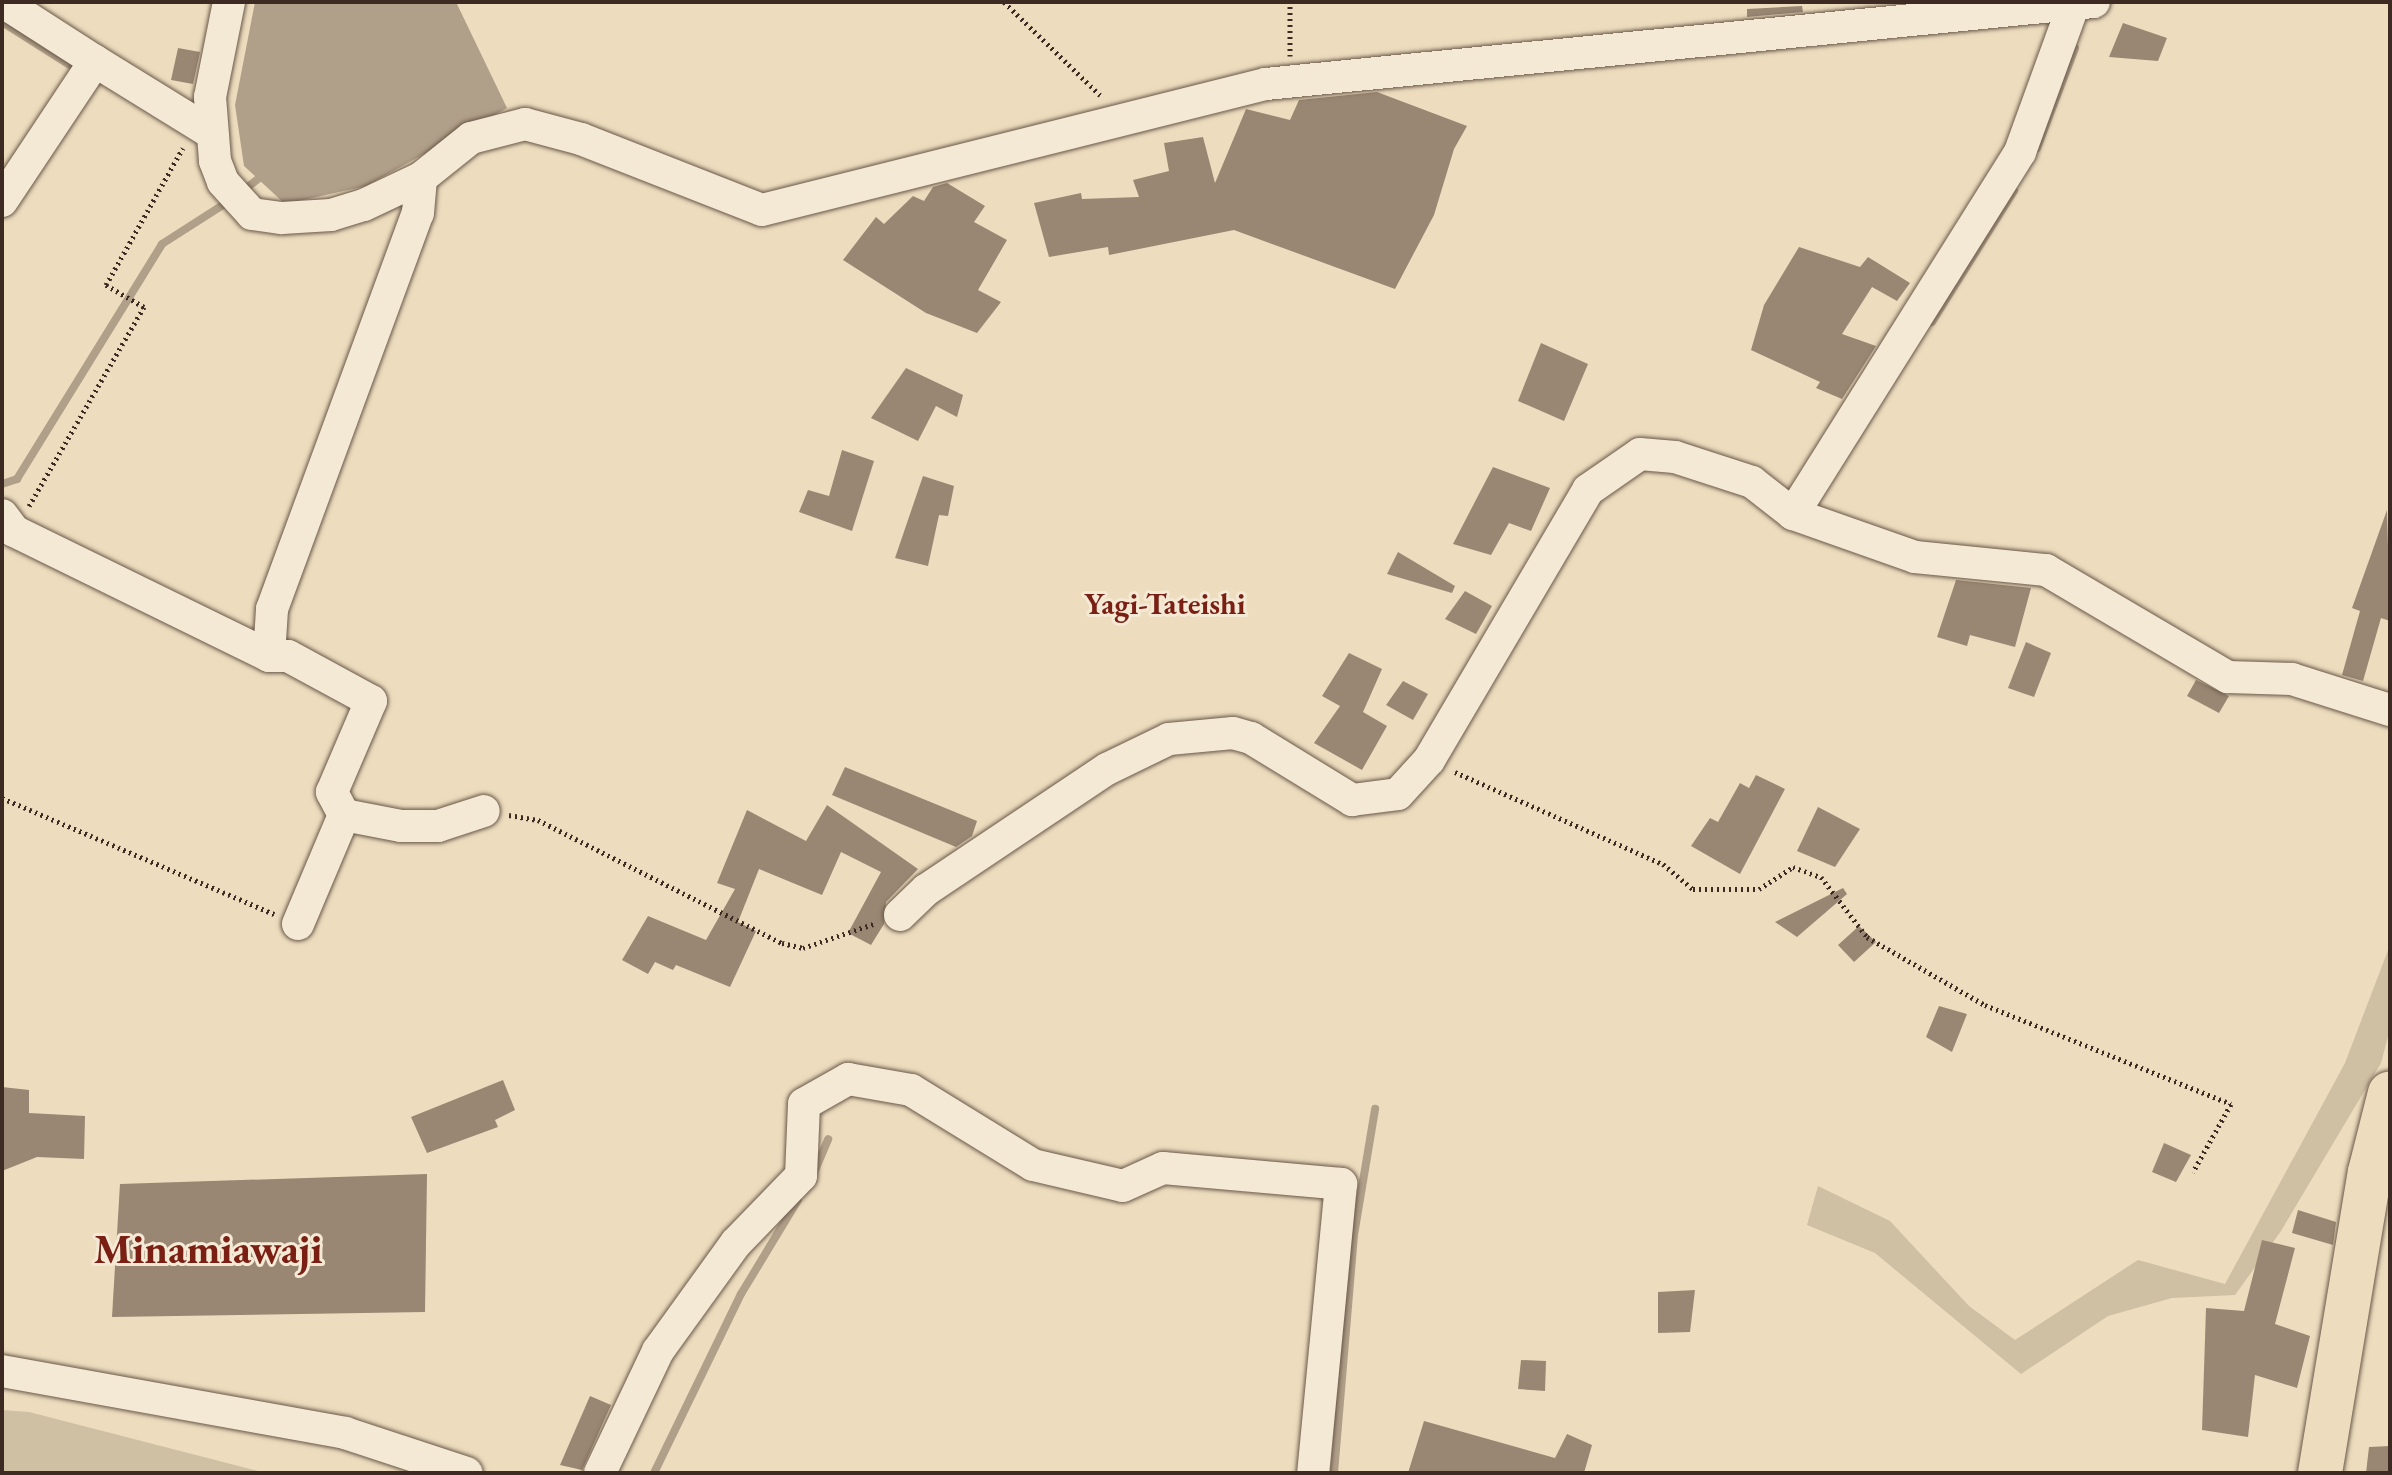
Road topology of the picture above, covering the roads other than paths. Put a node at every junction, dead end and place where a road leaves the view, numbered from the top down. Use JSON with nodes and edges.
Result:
{"nodes":[{"id":1,"x":229,"y":2,"type":"edge"},
{"id":2,"x":2084,"y":3,"type":"edge"},
{"id":3,"x":13,"y":5,"type":"edge"},
{"id":4,"x":95,"y":61,"type":"junction"},
{"id":5,"x":202,"y":130,"type":"junction"},
{"id":6,"x":421,"y":178,"type":"junction"},
{"id":7,"x":2,"y":201,"type":"edge"},
{"id":8,"x":1793,"y":514,"type":"junction"},
{"id":9,"x":6,"y":533,"type":"edge"},
{"id":10,"x":269,"y":656,"type":"junction"},
{"id":11,"x":2390,"y":710,"type":"edge"},
{"id":12,"x":484,"y":811,"type":"road end"},
{"id":13,"x":344,"y":815,"type":"junction"},
{"id":14,"x":900,"y":915,"type":"road end"},
{"id":15,"x":298,"y":924,"type":"road end"},
{"id":16,"x":2390,"y":1093,"type":"edge"},
{"id":17,"x":2370,"y":1172,"type":"junction"},
{"id":18,"x":2390,"y":1212,"type":"edge"},
{"id":19,"x":2,"y":1371,"type":"edge"},
{"id":20,"x":467,"y":1473,"type":"edge"},
{"id":21,"x":600,"y":1473,"type":"edge"},
{"id":22,"x":1313,"y":1473,"type":"edge"},
{"id":23,"x":2320,"y":1473,"type":"edge"}],
"edges":[{"from":1,"to":5,"type":"street"},
{"from":2,"to":6,"type":"street"},
{"from":2,"to":8,"type":"street"},
{"from":3,"to":4,"type":"street"},
{"from":4,"to":5,"type":"street"},
{"from":4,"to":7,"type":"street"},
{"from":5,"to":6,"type":"street"},
{"from":6,"to":10,"type":"street"},
{"from":8,"to":11,"type":"street"},
{"from":8,"to":14,"type":"street"},
{"from":9,"to":10,"type":"street"},
{"from":10,"to":13,"type":"street"},
{"from":12,"to":13,"type":"street"},
{"from":13,"to":15,"type":"street"},
{"from":16,"to":17,"type":"highway"},
{"from":17,"to":18,"type":"street"},
{"from":17,"to":23,"type":"highway"},
{"from":19,"to":20,"type":"street"},
{"from":21,"to":22,"type":"street"}]}
